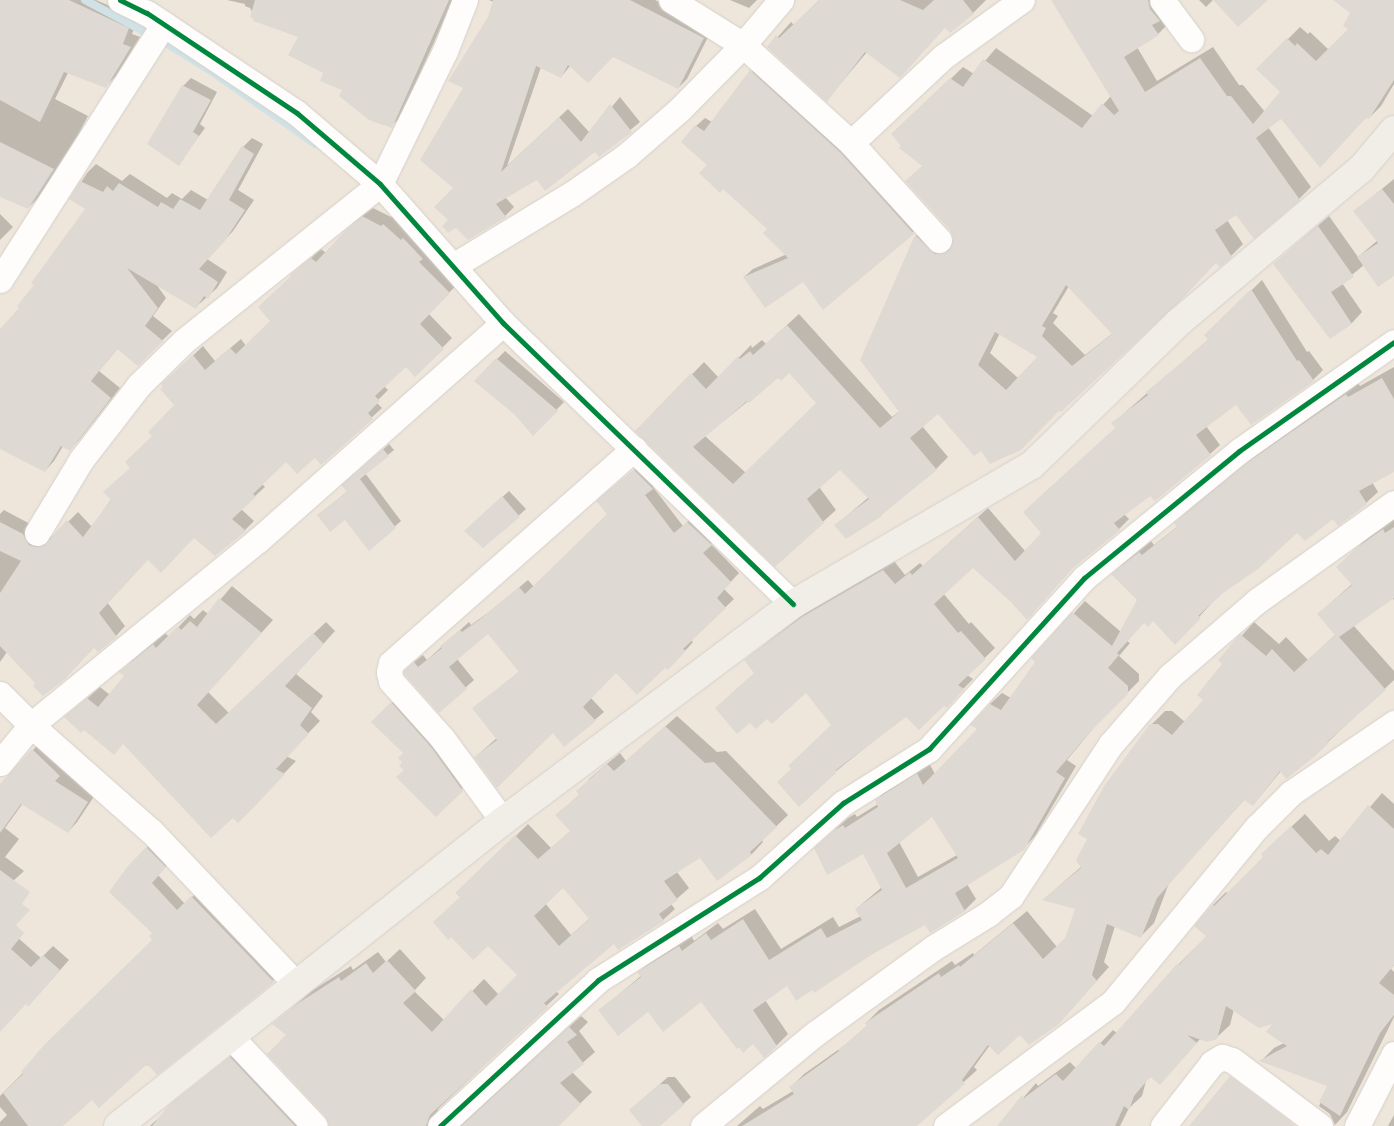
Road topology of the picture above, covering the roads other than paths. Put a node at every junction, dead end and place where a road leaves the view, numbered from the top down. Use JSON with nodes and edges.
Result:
{"nodes":[{"id":1,"x":120,"y":0,"type":"edge"},
{"id":2,"x":465,"y":0,"type":"edge"},
{"id":3,"x":671,"y":0,"type":"edge"},
{"id":4,"x":782,"y":0,"type":"edge"},
{"id":5,"x":1022,"y":0,"type":"edge"},
{"id":6,"x":1162,"y":0,"type":"edge"},
{"id":7,"x":154,"y":12,"type":"edge"},
{"id":8,"x":1191,"y":39,"type":"dead end"},
{"id":9,"x":743,"y":45,"type":"junction"},
{"id":10,"x":1394,"y":130,"type":"edge"},
{"id":11,"x":851,"y":143,"type":"junction"},
{"id":12,"x":380,"y":184,"type":"junction"},
{"id":13,"x":939,"y":240,"type":"dead end"},
{"id":14,"x":453,"y":266,"type":"junction"},
{"id":15,"x":0,"y":280,"type":"edge"},
{"id":16,"x":503,"y":323,"type":"junction"},
{"id":17,"x":1394,"y":342,"type":"edge"},
{"id":18,"x":634,"y":449,"type":"junction"},
{"id":19,"x":1394,"y":503,"type":"edge"},
{"id":20,"x":38,"y":533,"type":"dead end"},
{"id":21,"x":793,"y":604,"type":"junction"},
{"id":22,"x":0,"y":694,"type":"edge"},
{"id":23,"x":1394,"y":723,"type":"edge"},
{"id":24,"x":31,"y":726,"type":"junction"},
{"id":25,"x":0,"y":763,"type":"edge"},
{"id":26,"x":503,"y":821,"type":"junction"},
{"id":27,"x":296,"y":984,"type":"junction"},
{"id":28,"x":231,"y":1037,"type":"junction"},
{"id":29,"x":1394,"y":1054,"type":"edge"},
{"id":30,"x":118,"y":1126,"type":"edge"},
{"id":31,"x":315,"y":1126,"type":"edge"},
{"id":32,"x":440,"y":1126,"type":"edge"},
{"id":33,"x":703,"y":1126,"type":"edge"},
{"id":34,"x":946,"y":1126,"type":"edge"},
{"id":35,"x":1163,"y":1126,"type":"edge"},
{"id":36,"x":1320,"y":1126,"type":"edge"},
{"id":37,"x":1357,"y":1126,"type":"edge"}],
"edges":[{"from":1,"to":7,"type":"street"},
{"from":2,"to":12,"type":"street"},
{"from":3,"to":9,"type":"street"},
{"from":4,"to":9,"type":"street"},
{"from":5,"to":11,"type":"street"},
{"from":6,"to":8,"type":"street"},
{"from":7,"to":12,"type":"street"},
{"from":7,"to":15,"type":"street"},
{"from":9,"to":11,"type":"street"},
{"from":9,"to":14,"type":"street"},
{"from":10,"to":21,"type":"main road"},
{"from":11,"to":13,"type":"street"},
{"from":12,"to":14,"type":"street"},
{"from":12,"to":20,"type":"street"},
{"from":14,"to":16,"type":"street"},
{"from":16,"to":18,"type":"street"},
{"from":16,"to":24,"type":"street"},
{"from":17,"to":32,"type":"street"},
{"from":18,"to":21,"type":"street"},
{"from":18,"to":26,"type":"street"},
{"from":19,"to":33,"type":"street"},
{"from":21,"to":26,"type":"main road"},
{"from":22,"to":24,"type":"street"},
{"from":23,"to":34,"type":"street"},
{"from":24,"to":25,"type":"street"},
{"from":24,"to":27,"type":"street"},
{"from":26,"to":27,"type":"main road"},
{"from":27,"to":28,"type":"main road"},
{"from":28,"to":30,"type":"main road"},
{"from":28,"to":31,"type":"street"},
{"from":29,"to":37,"type":"street"},
{"from":35,"to":36,"type":"street"}]}
